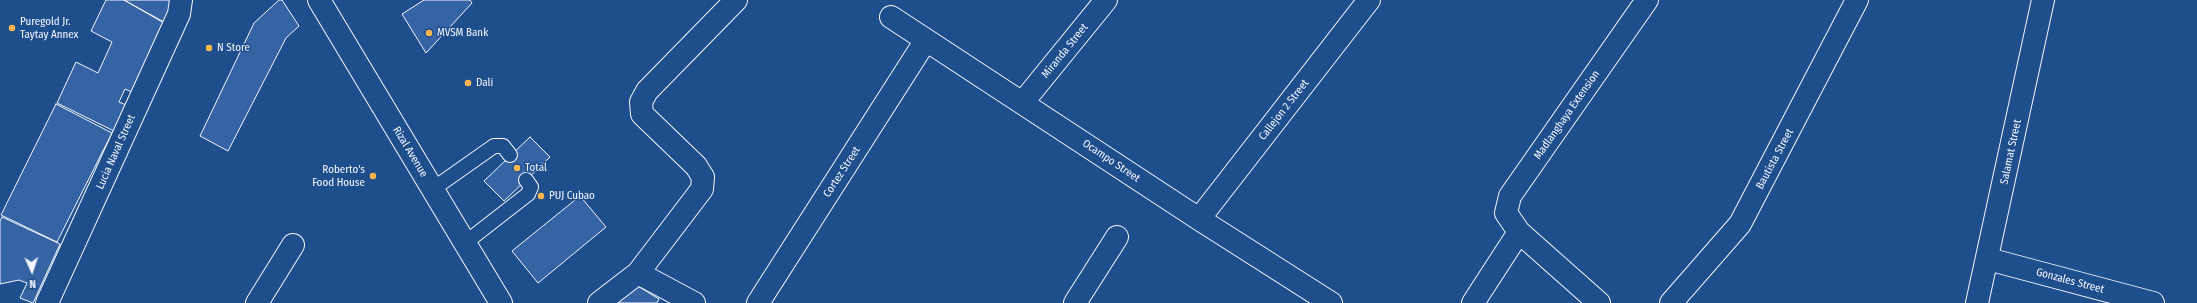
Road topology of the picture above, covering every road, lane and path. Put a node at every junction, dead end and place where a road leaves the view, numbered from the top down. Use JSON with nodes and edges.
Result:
{"nodes":[{"id":1,"x":181,"y":0,"type":"edge"},
{"id":2,"x":319,"y":0,"type":"edge"},
{"id":3,"x":736,"y":0,"type":"edge"},
{"id":4,"x":1106,"y":0,"type":"edge"},
{"id":5,"x":1369,"y":0,"type":"edge"},
{"id":6,"x":1647,"y":0,"type":"edge"},
{"id":7,"x":1857,"y":0,"type":"edge"},
{"id":8,"x":2043,"y":0,"type":"edge"},
{"id":9,"x":892,"y":18,"type":"dead end"},
{"id":10,"x":926,"y":40,"type":"junction"},
{"id":11,"x":1023,"y":102,"type":"junction"},
{"id":12,"x":510,"y":155,"type":"dead end"},
{"id":13,"x":526,"y":180,"type":"dead end"},
{"id":14,"x":433,"y":189,"type":"junction"},
{"id":15,"x":1198,"y":219,"type":"junction"},
{"id":16,"x":1519,"y":232,"type":"junction"},
{"id":17,"x":1117,"y":237,"type":"dead end"},
{"id":18,"x":465,"y":243,"type":"junction"},
{"id":19,"x":293,"y":245,"type":"dead end"},
{"id":20,"x":1988,"y":259,"type":"junction"},
{"id":21,"x":638,"y":273,"type":"junction"},
{"id":22,"x":47,"y":303,"type":"edge"},
{"id":23,"x":257,"y":303,"type":"edge"},
{"id":24,"x":501,"y":303,"type":"edge"},
{"id":25,"x":598,"y":303,"type":"edge"},
{"id":26,"x":694,"y":303,"type":"edge"},
{"id":27,"x":758,"y":303,"type":"edge"},
{"id":28,"x":1075,"y":303,"type":"edge"},
{"id":29,"x":1331,"y":303,"type":"edge"},
{"id":30,"x":1473,"y":303,"type":"edge"},
{"id":31,"x":1598,"y":303,"type":"edge"},
{"id":32,"x":1671,"y":303,"type":"edge"},
{"id":33,"x":1977,"y":303,"type":"edge"},
{"id":34,"x":2153,"y":303,"type":"edge"}],
"edges":[{"from":1,"to":22,"type":"street","name":"Lucia Naval Street"},
{"from":2,"to":14,"type":"street","name":"Rizal Avenue"},
{"from":3,"to":21,"type":"street"},
{"from":4,"to":11,"type":"street","name":"Miranda Street"},
{"from":5,"to":15,"type":"street","name":"Callejon 2 Street"},
{"from":6,"to":16,"type":"street","name":"Madlanghaya Extension"},
{"from":7,"to":32,"type":"street","name":"Bautista Street"},
{"from":8,"to":20,"type":"street","name":"Salamat Street"},
{"from":9,"to":10,"type":"street","name":"Ocampo Street"},
{"from":10,"to":11,"type":"street","name":"Ocampo Street"},
{"from":10,"to":27,"type":"street","name":"Cortez Street"},
{"from":11,"to":15,"type":"street","name":"Ocampo Street"},
{"from":12,"to":14,"type":"lane"},
{"from":13,"to":18,"type":"lane"},
{"from":14,"to":18,"type":"street","name":"Rizal Avenue"},
{"from":15,"to":29,"type":"street","name":"Ocampo Street"},
{"from":16,"to":30,"type":"street"},
{"from":16,"to":31,"type":"street","name":"Madlanghaya Extension"},
{"from":17,"to":28,"type":"street"},
{"from":18,"to":24,"type":"street","name":"Rizal Avenue"},
{"from":19,"to":23,"type":"street"},
{"from":20,"to":33,"type":"street","name":"Salamat Street"},
{"from":20,"to":34,"type":"street","name":"Gonzales Street"},
{"from":21,"to":25,"type":"street"},
{"from":21,"to":26,"type":"street"}]}
